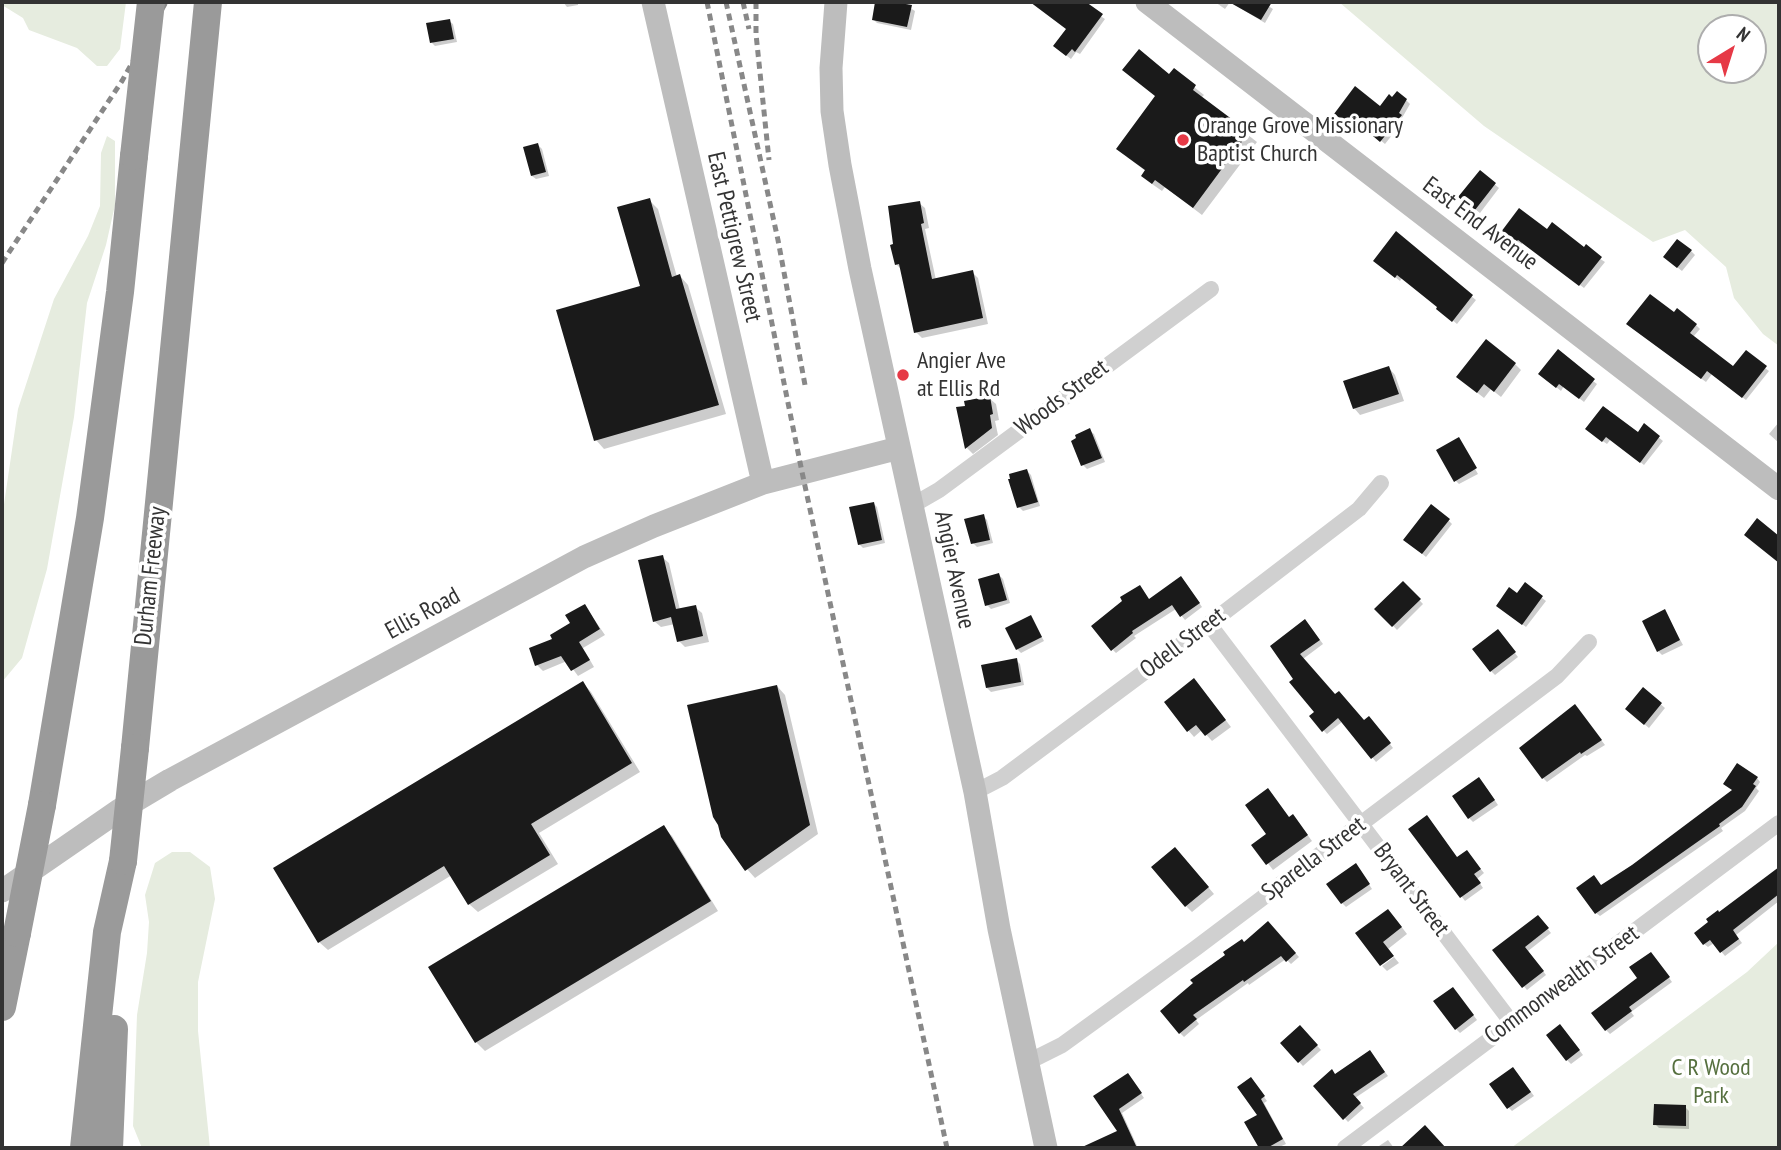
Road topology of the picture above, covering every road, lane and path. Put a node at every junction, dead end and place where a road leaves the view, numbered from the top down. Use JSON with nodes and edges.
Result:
{"nodes":[{"id":1,"x":150,"y":2,"type":"edge"},
{"id":2,"x":208,"y":2,"type":"edge"},
{"id":3,"x":653,"y":2,"type":"edge"},
{"id":4,"x":836,"y":2,"type":"edge"},
{"id":5,"x":1147,"y":2,"type":"edge"},
{"id":6,"x":1211,"y":289,"type":"dead end"},
{"id":7,"x":899,"y":448,"type":"junction"},
{"id":8,"x":763,"y":483,"type":"junction"},
{"id":9,"x":1381,"y":483,"type":"dead end"},
{"id":10,"x":1779,"y":489,"type":"edge"},
{"id":11,"x":913,"y":505,"type":"junction"},
{"id":12,"x":1209,"y":624,"type":"junction"},
{"id":13,"x":1589,"y":642,"type":"dead end"},
{"id":14,"x":975,"y":792,"type":"junction"},
{"id":15,"x":1779,"y":823,"type":"edge"},
{"id":16,"x":1362,"y":824,"type":"junction"},
{"id":17,"x":2,"y":891,"type":"edge"},
{"id":18,"x":107,"y":932,"type":"junction"},
{"id":19,"x":3,"y":998,"type":"edge"},
{"id":20,"x":1512,"y":1023,"type":"junction"},
{"id":21,"x":1028,"y":1062,"type":"junction"},
{"id":22,"x":84,"y":1148,"type":"edge"},
{"id":23,"x":109,"y":1148,"type":"edge"},
{"id":24,"x":1046,"y":1148,"type":"edge"},
{"id":25,"x":1345,"y":1148,"type":"edge"}],
"edges":[{"from":1,"to":19,"type":"highway","bridge":true},
{"from":2,"to":18,"type":"highway","name":"Durham Freeway","bridge":true},
{"from":3,"to":8,"type":"main road","name":"East Pettigrew Street"},
{"from":4,"to":7,"type":"main road","name":"Angier Avenue"},
{"from":5,"to":10,"type":"main road","name":"East End Avenue"},
{"from":6,"to":11,"type":"street","name":"Woods Street"},
{"from":7,"to":8,"type":"main road","name":"Ellis Road"},
{"from":7,"to":11,"type":"main road","name":"Angier Avenue"},
{"from":8,"to":17,"type":"main road","name":"Ellis Road"},
{"from":9,"to":12,"type":"street","name":"Odell Street"},
{"from":11,"to":14,"type":"main road","name":"Angier Avenue"},
{"from":12,"to":14,"type":"street","name":"Odell Street"},
{"from":12,"to":16,"type":"street","name":"Bryant Street"},
{"from":13,"to":16,"type":"street","name":"Sparella Street"},
{"from":14,"to":21,"type":"main road","name":"Angier Avenue"},
{"from":15,"to":20,"type":"street","name":"Commonwealth Street"},
{"from":16,"to":20,"type":"street","name":"Bryant Street"},
{"from":16,"to":21,"type":"street","name":"Sparella Street"},
{"from":18,"to":22,"type":"highway","name":"Durham Freeway"},
{"from":18,"to":23,"type":"highway"},
{"from":20,"to":25,"type":"street","name":"Commonwealth Street"},
{"from":21,"to":24,"type":"main road","name":"Angier Avenue"}]}
